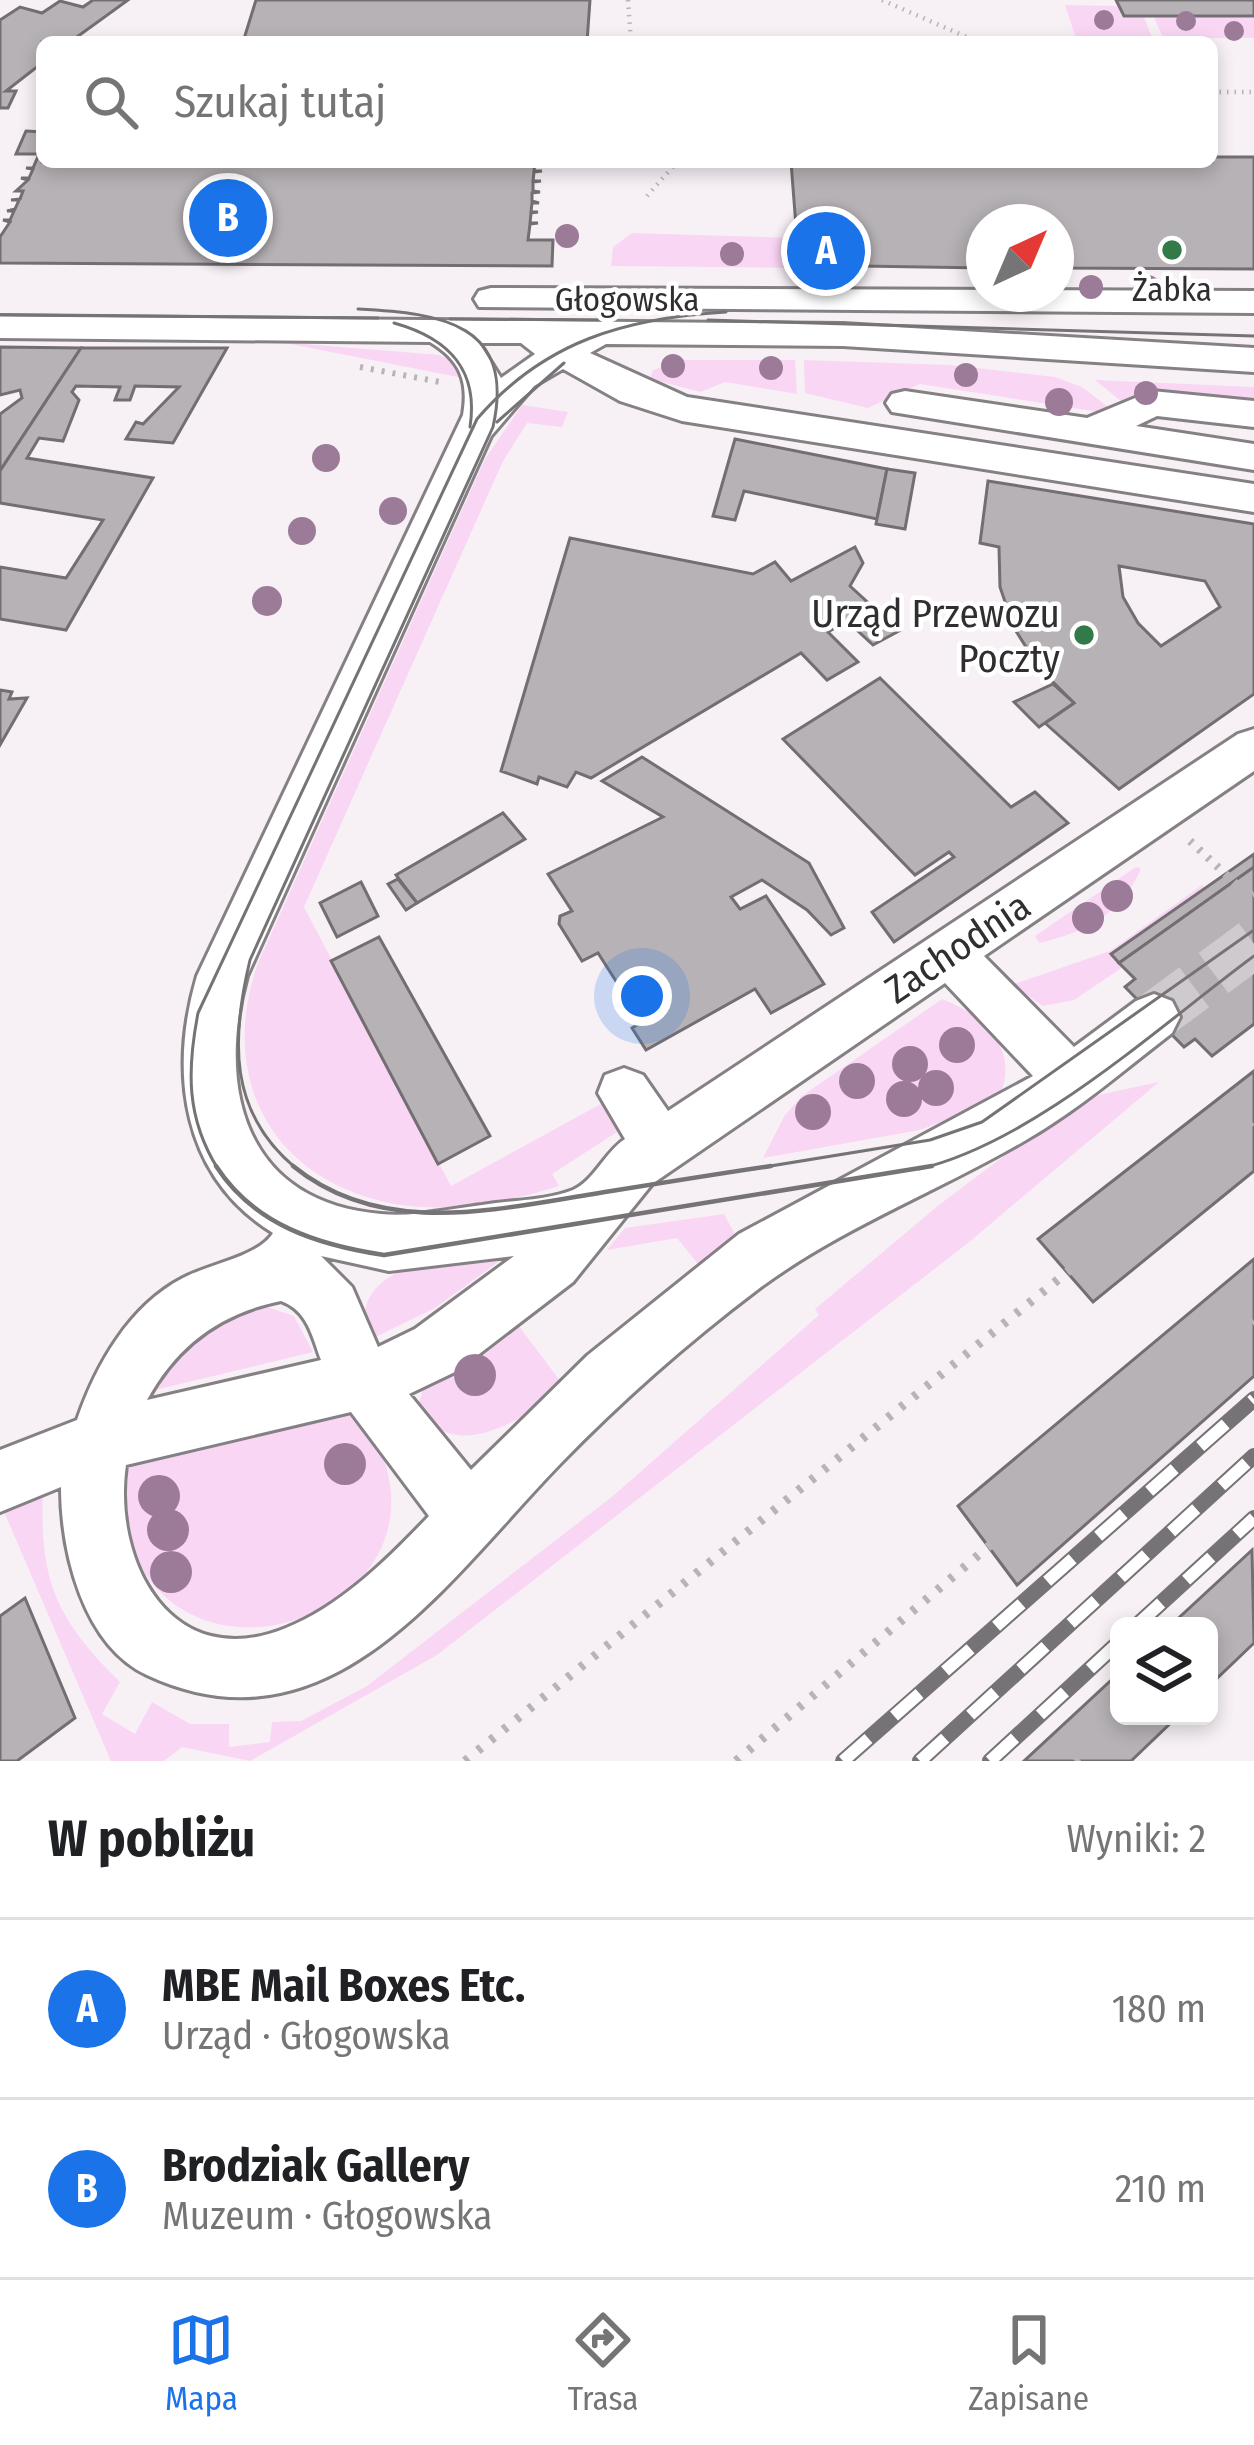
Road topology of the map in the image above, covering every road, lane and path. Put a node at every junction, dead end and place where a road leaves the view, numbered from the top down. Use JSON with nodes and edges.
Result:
{"nodes":[{"id":1,"x":628,"y":0,"type":"edge"},
{"id":2,"x":882,"y":0,"type":"edge"},
{"id":3,"x":631,"y":36,"type":"edge"},
{"id":4,"x":964,"y":36,"type":"edge"},
{"id":5,"x":1218,"y":92,"type":"edge"},
{"id":6,"x":1254,"y":92,"type":"edge"},
{"id":7,"x":672,"y":168,"type":"edge"},
{"id":8,"x":647,"y":196,"type":"dead end"},
{"id":9,"x":0,"y":296,"type":"edge"},
{"id":10,"x":895,"y":301,"type":"junction"},
{"id":11,"x":1254,"y":302,"type":"edge"},
{"id":12,"x":0,"y":327,"type":"edge"},
{"id":13,"x":1040,"y":327,"type":"junction"},
{"id":14,"x":1086,"y":329,"type":"junction"},
{"id":15,"x":436,"y":331,"type":"junction"},
{"id":16,"x":1254,"y":331,"type":"edge"},
{"id":17,"x":498,"y":332,"type":"junction"},
{"id":18,"x":601,"y":333,"type":"junction"},
{"id":19,"x":962,"y":341,"type":"junction"},
{"id":20,"x":560,"y":351,"type":"junction"},
{"id":21,"x":1254,"y":360,"type":"edge"},
{"id":22,"x":905,"y":403,"type":"dead end"},
{"id":23,"x":1254,"y":415,"type":"edge"},
{"id":24,"x":477,"y":428,"type":"junction"},
{"id":25,"x":1114,"y":435,"type":"junction"},
{"id":26,"x":1254,"y":457,"type":"edge"},
{"id":27,"x":1123,"y":478,"type":"junction"},
{"id":28,"x":1254,"y":498,"type":"edge"},
{"id":29,"x":1254,"y":747,"type":"edge"},
{"id":30,"x":1179,"y":831,"type":"dead end"},
{"id":31,"x":1254,"y":893,"type":"edge"},
{"id":32,"x":949,"y":953,"type":"junction"},
{"id":33,"x":1154,"y":1017,"type":"tunnel mouth"},
{"id":34,"x":1069,"y":1078,"type":"junction"},
{"id":35,"x":624,"y":1093,"type":"dead end"},
{"id":36,"x":1254,"y":1120,"type":"edge"},
{"id":37,"x":661,"y":1146,"type":"junction"},
{"id":38,"x":592,"y":1209,"type":"junction"},
{"id":39,"x":296,"y":1248,"type":"junction"},
{"id":40,"x":1254,"y":1322,"type":"edge"},
{"id":41,"x":364,"y":1379,"type":"junction"},
{"id":42,"x":99,"y":1441,"type":"junction"},
{"id":43,"x":0,"y":1481,"type":"edge"},
{"id":44,"x":471,"y":1517,"type":"junction"},
{"id":45,"x":1254,"y":1592,"type":"edge"},
{"id":46,"x":1218,"y":1626,"type":"edge"},
{"id":47,"x":1113,"y":1725,"type":"edge"},
{"id":48,"x":465,"y":1761,"type":"edge"},
{"id":49,"x":736,"y":1761,"type":"edge"},
{"id":50,"x":1075,"y":1761,"type":"edge"}],
"edges":[{"from":1,"to":3,"type":"path"},
{"from":2,"to":4,"type":"path"},
{"from":5,"to":6,"type":"path"},
{"from":7,"to":8,"type":"path"},
{"from":9,"to":10,"type":"street","name":"Głogowska"},
{"from":10,"to":11,"type":"street","name":"Głogowska"},
{"from":10,"to":14,"type":"street"},
{"from":12,"to":15,"type":"street","name":"Głogowska"},
{"from":13,"to":14,"type":"street"},
{"from":13,"to":18,"type":"street"},
{"from":13,"to":19,"type":"street"},
{"from":14,"to":16,"type":"street"},
{"from":15,"to":17,"type":"street","name":"Głogowska"},
{"from":15,"to":24,"type":"street"},
{"from":17,"to":18,"type":"street","name":"Głogowska"},
{"from":17,"to":20,"type":"street","name":"Głogowska"},
{"from":18,"to":19,"type":"street","name":"Głogowska"},
{"from":18,"to":20,"type":"street"},
{"from":19,"to":21,"type":"street","name":"Głogowska"},
{"from":20,"to":24,"type":"street"},
{"from":20,"to":27,"type":"street","name":"Głogowska"},
{"from":22,"to":25,"type":"street"},
{"from":23,"to":25,"type":"street"},
{"from":24,"to":39,"type":"street"},
{"from":25,"to":26,"type":"street"},
{"from":25,"to":27,"type":"street"},
{"from":27,"to":28,"type":"street","name":"Głogowska"},
{"from":29,"to":32,"type":"street","name":"Zachodnia"},
{"from":30,"to":31,"type":"path"},
{"from":32,"to":34,"type":"street"},
{"from":32,"to":37,"type":"street","name":"Zachodnia"},
{"from":33,"to":34,"type":"street"},
{"from":34,"to":44,"type":"street"},
{"from":35,"to":37,"type":"street"},
{"from":36,"to":48,"type":"path"},
{"from":37,"to":38,"type":"street","name":"Zachodnia"},
{"from":38,"to":39,"type":"street"},
{"from":38,"to":41,"type":"street","name":"Zachodnia"},
{"from":39,"to":41,"type":"street"},
{"from":39,"to":42,"type":"street"},
{"from":40,"to":49,"type":"path"},
{"from":41,"to":42,"type":"street"},
{"from":41,"to":44,"type":"street"},
{"from":42,"to":43,"type":"street"},
{"from":42,"to":44,"type":"street"},
{"from":45,"to":46,"type":"path"},
{"from":47,"to":50,"type":"path"}]}
